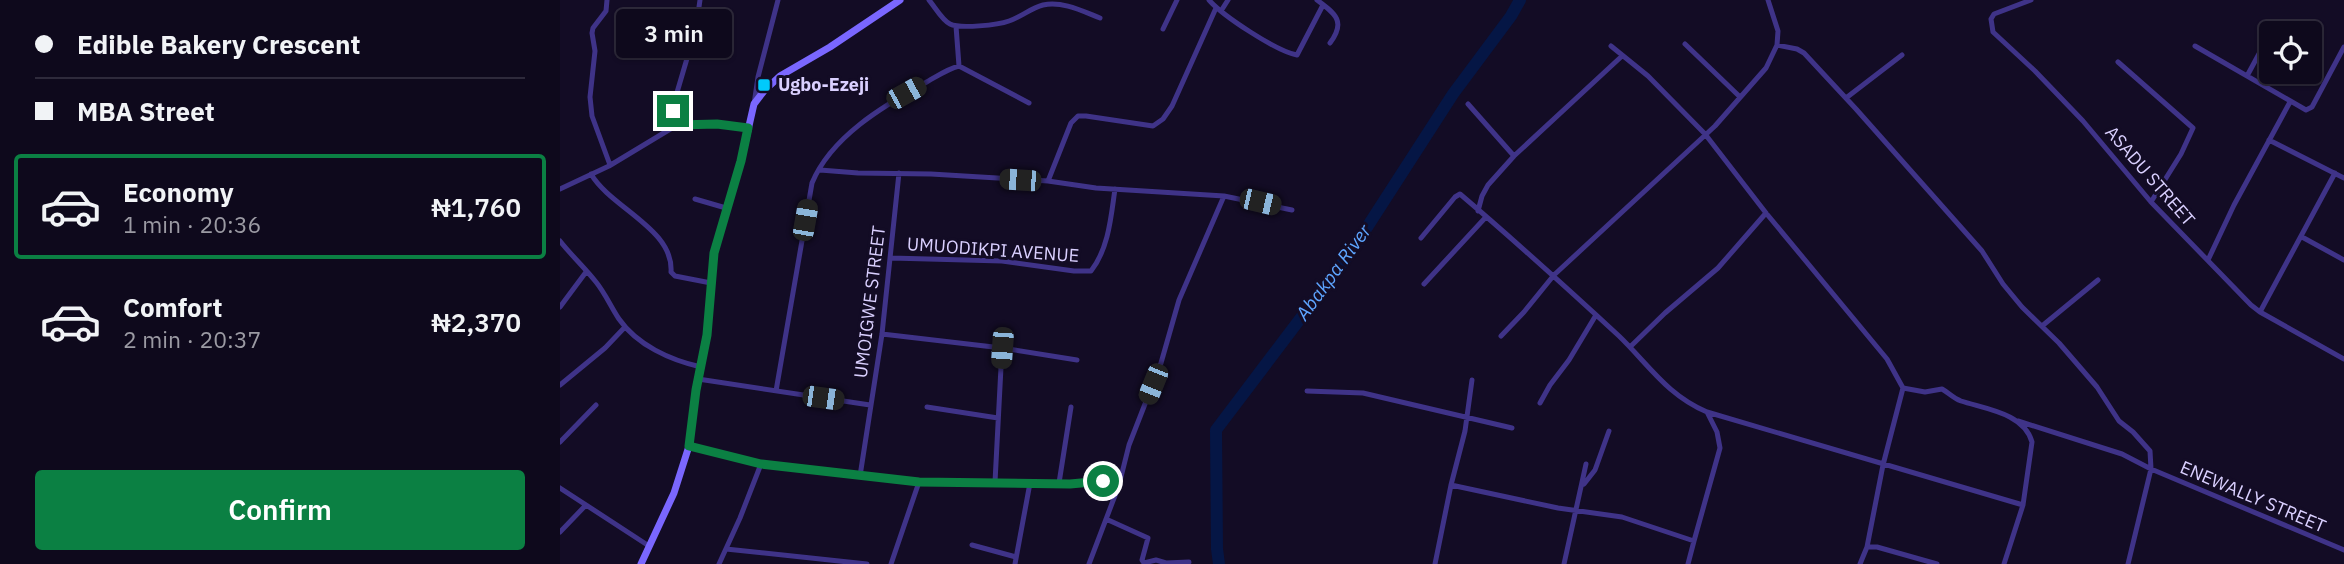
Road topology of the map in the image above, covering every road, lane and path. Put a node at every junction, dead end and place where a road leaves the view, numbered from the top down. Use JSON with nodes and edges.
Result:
{"nodes":[{"id":1,"x":607,"y":0,"type":"edge"},
{"id":2,"x":700,"y":0,"type":"edge"},
{"id":3,"x":778,"y":0,"type":"edge"},
{"id":4,"x":900,"y":0,"type":"edge"},
{"id":5,"x":929,"y":0,"type":"edge"},
{"id":6,"x":1075,"y":0,"type":"edge"},
{"id":7,"x":1177,"y":0,"type":"edge"},
{"id":8,"x":1209,"y":0,"type":"edge"},
{"id":9,"x":1228,"y":0,"type":"edge"},
{"id":10,"x":1317,"y":0,"type":"edge"},
{"id":11,"x":1768,"y":0,"type":"edge"},
{"id":12,"x":2031,"y":0,"type":"edge"},
{"id":13,"x":1323,"y":5,"type":"junction"},
{"id":14,"x":1069,"y":6,"type":"junction"},
{"id":15,"x":1218,"y":10,"type":"junction"},
{"id":16,"x":1100,"y":18,"type":"dead end"},
{"id":17,"x":956,"y":26,"type":"junction"},
{"id":18,"x":1163,"y":29,"type":"dead end"},
{"id":19,"x":1330,"y":43,"type":"dead end"},
{"id":20,"x":1685,"y":44,"type":"dead end"},
{"id":21,"x":1611,"y":46,"type":"dead end"},
{"id":22,"x":1777,"y":46,"type":"junction"},
{"id":23,"x":2195,"y":46,"type":"dead end"},
{"id":24,"x":2344,"y":47,"type":"edge"},
{"id":25,"x":2259,"y":53,"type":"edge"},
{"id":26,"x":1902,"y":55,"type":"dead end"},
{"id":27,"x":1622,"y":56,"type":"junction"},
{"id":28,"x":2118,"y":62,"type":"dead end"},
{"id":29,"x":960,"y":66,"type":"junction"},
{"id":30,"x":2246,"y":76,"type":"junction"},
{"id":31,"x":1739,"y":96,"type":"junction"},
{"id":32,"x":1846,"y":98,"type":"junction"},
{"id":33,"x":2290,"y":102,"type":"junction"},
{"id":34,"x":1029,"y":103,"type":"dead end"},
{"id":35,"x":754,"y":104,"type":"junction"},
{"id":36,"x":1468,"y":104,"type":"dead end"},
{"id":37,"x":677,"y":125,"type":"junction"},
{"id":38,"x":748,"y":128,"type":"junction"},
{"id":39,"x":1705,"y":134,"type":"junction"},
{"id":40,"x":2269,"y":139,"type":"junction"},
{"id":41,"x":1514,"y":156,"type":"junction"},
{"id":42,"x":610,"y":165,"type":"junction"},
{"id":43,"x":817,"y":173,"type":"junction"},
{"id":44,"x":899,"y":173,"type":"junction"},
{"id":45,"x":2335,"y":173,"type":"junction"},
{"id":46,"x":591,"y":174,"type":"junction"},
{"id":47,"x":2344,"y":178,"type":"edge"},
{"id":48,"x":1048,"y":181,"type":"junction"},
{"id":49,"x":560,"y":189,"type":"edge"},
{"id":50,"x":1115,"y":189,"type":"junction"},
{"id":51,"x":1224,"y":197,"type":"junction"},
{"id":52,"x":695,"y":199,"type":"dead end"},
{"id":53,"x":2151,"y":202,"type":"junction"},
{"id":54,"x":726,"y":208,"type":"junction"},
{"id":55,"x":1292,"y":210,"type":"dead end"},
{"id":56,"x":1478,"y":211,"type":"junction"},
{"id":57,"x":1766,"y":213,"type":"junction"},
{"id":58,"x":1485,"y":218,"type":"junction"},
{"id":59,"x":2302,"y":237,"type":"junction"},
{"id":60,"x":1421,"y":238,"type":"dead end"},
{"id":61,"x":560,"y":241,"type":"edge"},
{"id":62,"x":891,"y":258,"type":"junction"},
{"id":63,"x":2208,"y":260,"type":"junction"},
{"id":64,"x":2344,"y":260,"type":"edge"},
{"id":65,"x":586,"y":272,"type":"junction"},
{"id":66,"x":1554,"y":275,"type":"junction"},
{"id":67,"x":2098,"y":280,"type":"dead end"},
{"id":68,"x":711,"y":283,"type":"junction"},
{"id":69,"x":1423,"y":284,"type":"dead end"},
{"id":70,"x":560,"y":307,"type":"edge"},
{"id":71,"x":2260,"y":313,"type":"junction"},
{"id":72,"x":1596,"y":315,"type":"junction"},
{"id":73,"x":2042,"y":326,"type":"junction"},
{"id":74,"x":625,"y":327,"type":"junction"},
{"id":75,"x":882,"y":334,"type":"junction"},
{"id":76,"x":1501,"y":336,"type":"dead end"},
{"id":77,"x":1630,"y":347,"type":"junction"},
{"id":78,"x":1002,"y":348,"type":"junction"},
{"id":79,"x":2344,"y":359,"type":"edge"},
{"id":80,"x":1077,"y":360,"type":"dead end"},
{"id":81,"x":701,"y":367,"type":"junction"},
{"id":82,"x":698,"y":379,"type":"junction"},
{"id":83,"x":1472,"y":380,"type":"dead end"},
{"id":84,"x":560,"y":385,"type":"edge"},
{"id":85,"x":1902,"y":388,"type":"junction"},
{"id":86,"x":776,"y":391,"type":"junction"},
{"id":87,"x":1307,"y":391,"type":"dead end"},
{"id":88,"x":1540,"y":403,"type":"dead end"},
{"id":89,"x":596,"y":405,"type":"dead end"},
{"id":90,"x":870,"y":405,"type":"junction"},
{"id":91,"x":927,"y":407,"type":"dead end"},
{"id":92,"x":1071,"y":407,"type":"dead end"},
{"id":93,"x":1707,"y":412,"type":"junction"},
{"id":94,"x":998,"y":418,"type":"junction"},
{"id":95,"x":1466,"y":418,"type":"junction"},
{"id":96,"x":2018,"y":421,"type":"junction"},
{"id":97,"x":1512,"y":428,"type":"dead end"},
{"id":98,"x":1609,"y":431,"type":"dead end"},
{"id":99,"x":560,"y":442,"type":"edge"},
{"id":100,"x":689,"y":446,"type":"junction"},
{"id":101,"x":761,"y":464,"type":"junction"},
{"id":102,"x":1586,"y":464,"type":"dead end"},
{"id":103,"x":1883,"y":465,"type":"junction"},
{"id":104,"x":2151,"y":469,"type":"junction"},
{"id":105,"x":860,"y":476,"type":"junction"},
{"id":106,"x":919,"y":482,"type":"junction"},
{"id":107,"x":995,"y":482,"type":"junction"},
{"id":108,"x":1030,"y":483,"type":"junction"},
{"id":109,"x":1059,"y":483,"type":"junction"},
{"id":110,"x":1119,"y":485,"type":"junction"},
{"id":111,"x":1451,"y":485,"type":"junction"},
{"id":112,"x":1582,"y":486,"type":"junction"},
{"id":113,"x":560,"y":488,"type":"edge"},
{"id":114,"x":2023,"y":505,"type":"junction"},
{"id":115,"x":585,"y":506,"type":"junction"},
{"id":116,"x":1577,"y":511,"type":"junction"},
{"id":117,"x":1106,"y":519,"type":"junction"},
{"id":118,"x":560,"y":532,"type":"edge"},
{"id":119,"x":1693,"y":541,"type":"junction"},
{"id":120,"x":972,"y":545,"type":"dead end"},
{"id":121,"x":649,"y":546,"type":"junction"},
{"id":122,"x":1867,"y":547,"type":"junction"},
{"id":123,"x":726,"y":549,"type":"junction"},
{"id":124,"x":2344,"y":550,"type":"edge"},
{"id":125,"x":812,"y":557,"type":"junction"},
{"id":126,"x":1015,"y":561,"type":"edge"},
{"id":127,"x":1189,"y":562,"type":"edge"},
{"id":128,"x":641,"y":564,"type":"edge"},
{"id":129,"x":719,"y":564,"type":"edge"},
{"id":130,"x":810,"y":564,"type":"edge"},
{"id":131,"x":867,"y":564,"type":"edge"},
{"id":132,"x":891,"y":564,"type":"edge"},
{"id":133,"x":1088,"y":564,"type":"edge"},
{"id":134,"x":1435,"y":564,"type":"edge"},
{"id":135,"x":1564,"y":564,"type":"edge"},
{"id":136,"x":1688,"y":564,"type":"edge"},
{"id":137,"x":1860,"y":564,"type":"edge"},
{"id":138,"x":1937,"y":564,"type":"edge"},
{"id":139,"x":2004,"y":564,"type":"edge"},
{"id":140,"x":2128,"y":564,"type":"edge"}],
"edges":[{"from":1,"to":42,"type":"street"},
{"from":2,"to":37,"type":"street"},
{"from":3,"to":35,"type":"street"},
{"from":4,"to":35,"type":"main road"},
{"from":5,"to":17,"type":"street"},
{"from":6,"to":14,"type":"street"},
{"from":7,"to":18,"type":"street"},
{"from":8,"to":15,"type":"street"},
{"from":9,"to":15,"type":"street"},
{"from":10,"to":13,"type":"street"},
{"from":11,"to":22,"type":"street"},
{"from":12,"to":53,"type":"street","name":"ASADU STREET"},
{"from":13,"to":15,"type":"street"},
{"from":13,"to":19,"type":"street"},
{"from":14,"to":16,"type":"street"},
{"from":14,"to":17,"type":"street"},
{"from":15,"to":48,"type":"street"},
{"from":17,"to":29,"type":"street"},
{"from":20,"to":31,"type":"street"},
{"from":21,"to":27,"type":"street"},
{"from":22,"to":31,"type":"street"},
{"from":22,"to":32,"type":"street"},
{"from":23,"to":30,"type":"street"},
{"from":24,"to":33,"type":"street"},
{"from":25,"to":30,"type":"street"},
{"from":26,"to":32,"type":"street"},
{"from":27,"to":39,"type":"street"},
{"from":27,"to":41,"type":"street"},
{"from":28,"to":53,"type":"street"},
{"from":29,"to":34,"type":"street"},
{"from":29,"to":43,"type":"street"},
{"from":30,"to":33,"type":"street"},
{"from":31,"to":39,"type":"street"},
{"from":32,"to":73,"type":"street"},
{"from":33,"to":40,"type":"street"},
{"from":35,"to":38,"type":"main road"},
{"from":36,"to":41,"type":"street"},
{"from":37,"to":38,"type":"street"},
{"from":37,"to":42,"type":"street"},
{"from":38,"to":54,"type":"main road"},
{"from":39,"to":57,"type":"street"},
{"from":39,"to":66,"type":"street"},
{"from":40,"to":45,"type":"street"},
{"from":40,"to":63,"type":"street"},
{"from":41,"to":56,"type":"street"},
{"from":42,"to":46,"type":"street"},
{"from":43,"to":44,"type":"street"},
{"from":43,"to":86,"type":"street"},
{"from":44,"to":48,"type":"street"},
{"from":44,"to":62,"type":"street","name":"UMOIGWE STREET"},
{"from":45,"to":47,"type":"street"},
{"from":45,"to":59,"type":"street"},
{"from":46,"to":49,"type":"street"},
{"from":46,"to":68,"type":"street"},
{"from":48,"to":50,"type":"street"},
{"from":50,"to":51,"type":"street"},
{"from":50,"to":62,"type":"street","name":"UMUODIKPI AVENUE"},
{"from":51,"to":55,"type":"street"},
{"from":51,"to":110,"type":"street"},
{"from":52,"to":54,"type":"street"},
{"from":53,"to":63,"type":"street","name":"ASADU STREET"},
{"from":54,"to":68,"type":"main road"},
{"from":56,"to":58,"type":"street"},
{"from":56,"to":60,"type":"street"},
{"from":57,"to":77,"type":"street"},
{"from":57,"to":85,"type":"street"},
{"from":58,"to":66,"type":"street"},
{"from":58,"to":69,"type":"street"},
{"from":59,"to":64,"type":"street"},
{"from":59,"to":71,"type":"street"},
{"from":61,"to":65,"type":"street"},
{"from":62,"to":75,"type":"street","name":"UMOIGWE STREET"},
{"from":63,"to":71,"type":"street","name":"ASADU STREET"},
{"from":65,"to":70,"type":"street"},
{"from":65,"to":74,"type":"street"},
{"from":66,"to":72,"type":"street"},
{"from":66,"to":76,"type":"street"},
{"from":67,"to":73,"type":"street"},
{"from":68,"to":81,"type":"main road"},
{"from":71,"to":79,"type":"street","name":"ASADU STREET"},
{"from":72,"to":77,"type":"street"},
{"from":72,"to":88,"type":"street"},
{"from":73,"to":104,"type":"street"},
{"from":74,"to":81,"type":"street"},
{"from":74,"to":84,"type":"street"},
{"from":75,"to":78,"type":"street"},
{"from":75,"to":90,"type":"street","name":"UMOIGWE STREET"},
{"from":77,"to":93,"type":"street"},
{"from":78,"to":80,"type":"street"},
{"from":78,"to":94,"type":"street"},
{"from":81,"to":82,"type":"main road"},
{"from":82,"to":86,"type":"street"},
{"from":82,"to":100,"type":"main road"},
{"from":83,"to":95,"type":"street"},
{"from":85,"to":96,"type":"street","name":"ENEWALLY STREET"},
{"from":85,"to":103,"type":"street"},
{"from":86,"to":90,"type":"street"},
{"from":87,"to":95,"type":"street"},
{"from":89,"to":99,"type":"street"},
{"from":90,"to":105,"type":"street","name":"UMOIGWE STREET"},
{"from":91,"to":94,"type":"street"},
{"from":92,"to":109,"type":"street"},
{"from":93,"to":103,"type":"street"},
{"from":93,"to":119,"type":"street"},
{"from":94,"to":107,"type":"street"},
{"from":95,"to":97,"type":"street"},
{"from":95,"to":111,"type":"street"},
{"from":96,"to":104,"type":"street","name":"ENEWALLY STREET"},
{"from":96,"to":114,"type":"street"},
{"from":98,"to":112,"type":"street"},
{"from":100,"to":101,"type":"street"},
{"from":100,"to":121,"type":"main road"},
{"from":101,"to":105,"type":"street"},
{"from":101,"to":123,"type":"street"},
{"from":102,"to":112,"type":"street"},
{"from":103,"to":114,"type":"street"},
{"from":103,"to":122,"type":"street"},
{"from":104,"to":124,"type":"street","name":"ENEWALLY STREET"},
{"from":104,"to":140,"type":"street"},
{"from":105,"to":106,"type":"street"},
{"from":106,"to":107,"type":"street"},
{"from":106,"to":132,"type":"street"},
{"from":107,"to":108,"type":"street"},
{"from":108,"to":109,"type":"street"},
{"from":108,"to":126,"type":"street"},
{"from":109,"to":110,"type":"street"},
{"from":110,"to":117,"type":"street"},
{"from":111,"to":116,"type":"street"},
{"from":111,"to":134,"type":"street"},
{"from":112,"to":116,"type":"street"},
{"from":113,"to":115,"type":"street"},
{"from":114,"to":139,"type":"street"},
{"from":115,"to":118,"type":"street"},
{"from":115,"to":121,"type":"street"},
{"from":116,"to":119,"type":"street"},
{"from":116,"to":135,"type":"street"},
{"from":117,"to":127,"type":"street"},
{"from":117,"to":133,"type":"street"},
{"from":119,"to":136,"type":"street"},
{"from":120,"to":126,"type":"street"},
{"from":121,"to":128,"type":"main road"},
{"from":122,"to":137,"type":"street"},
{"from":122,"to":138,"type":"street"},
{"from":123,"to":125,"type":"street"},
{"from":123,"to":129,"type":"street"},
{"from":125,"to":130,"type":"street"},
{"from":125,"to":131,"type":"street"}]}
